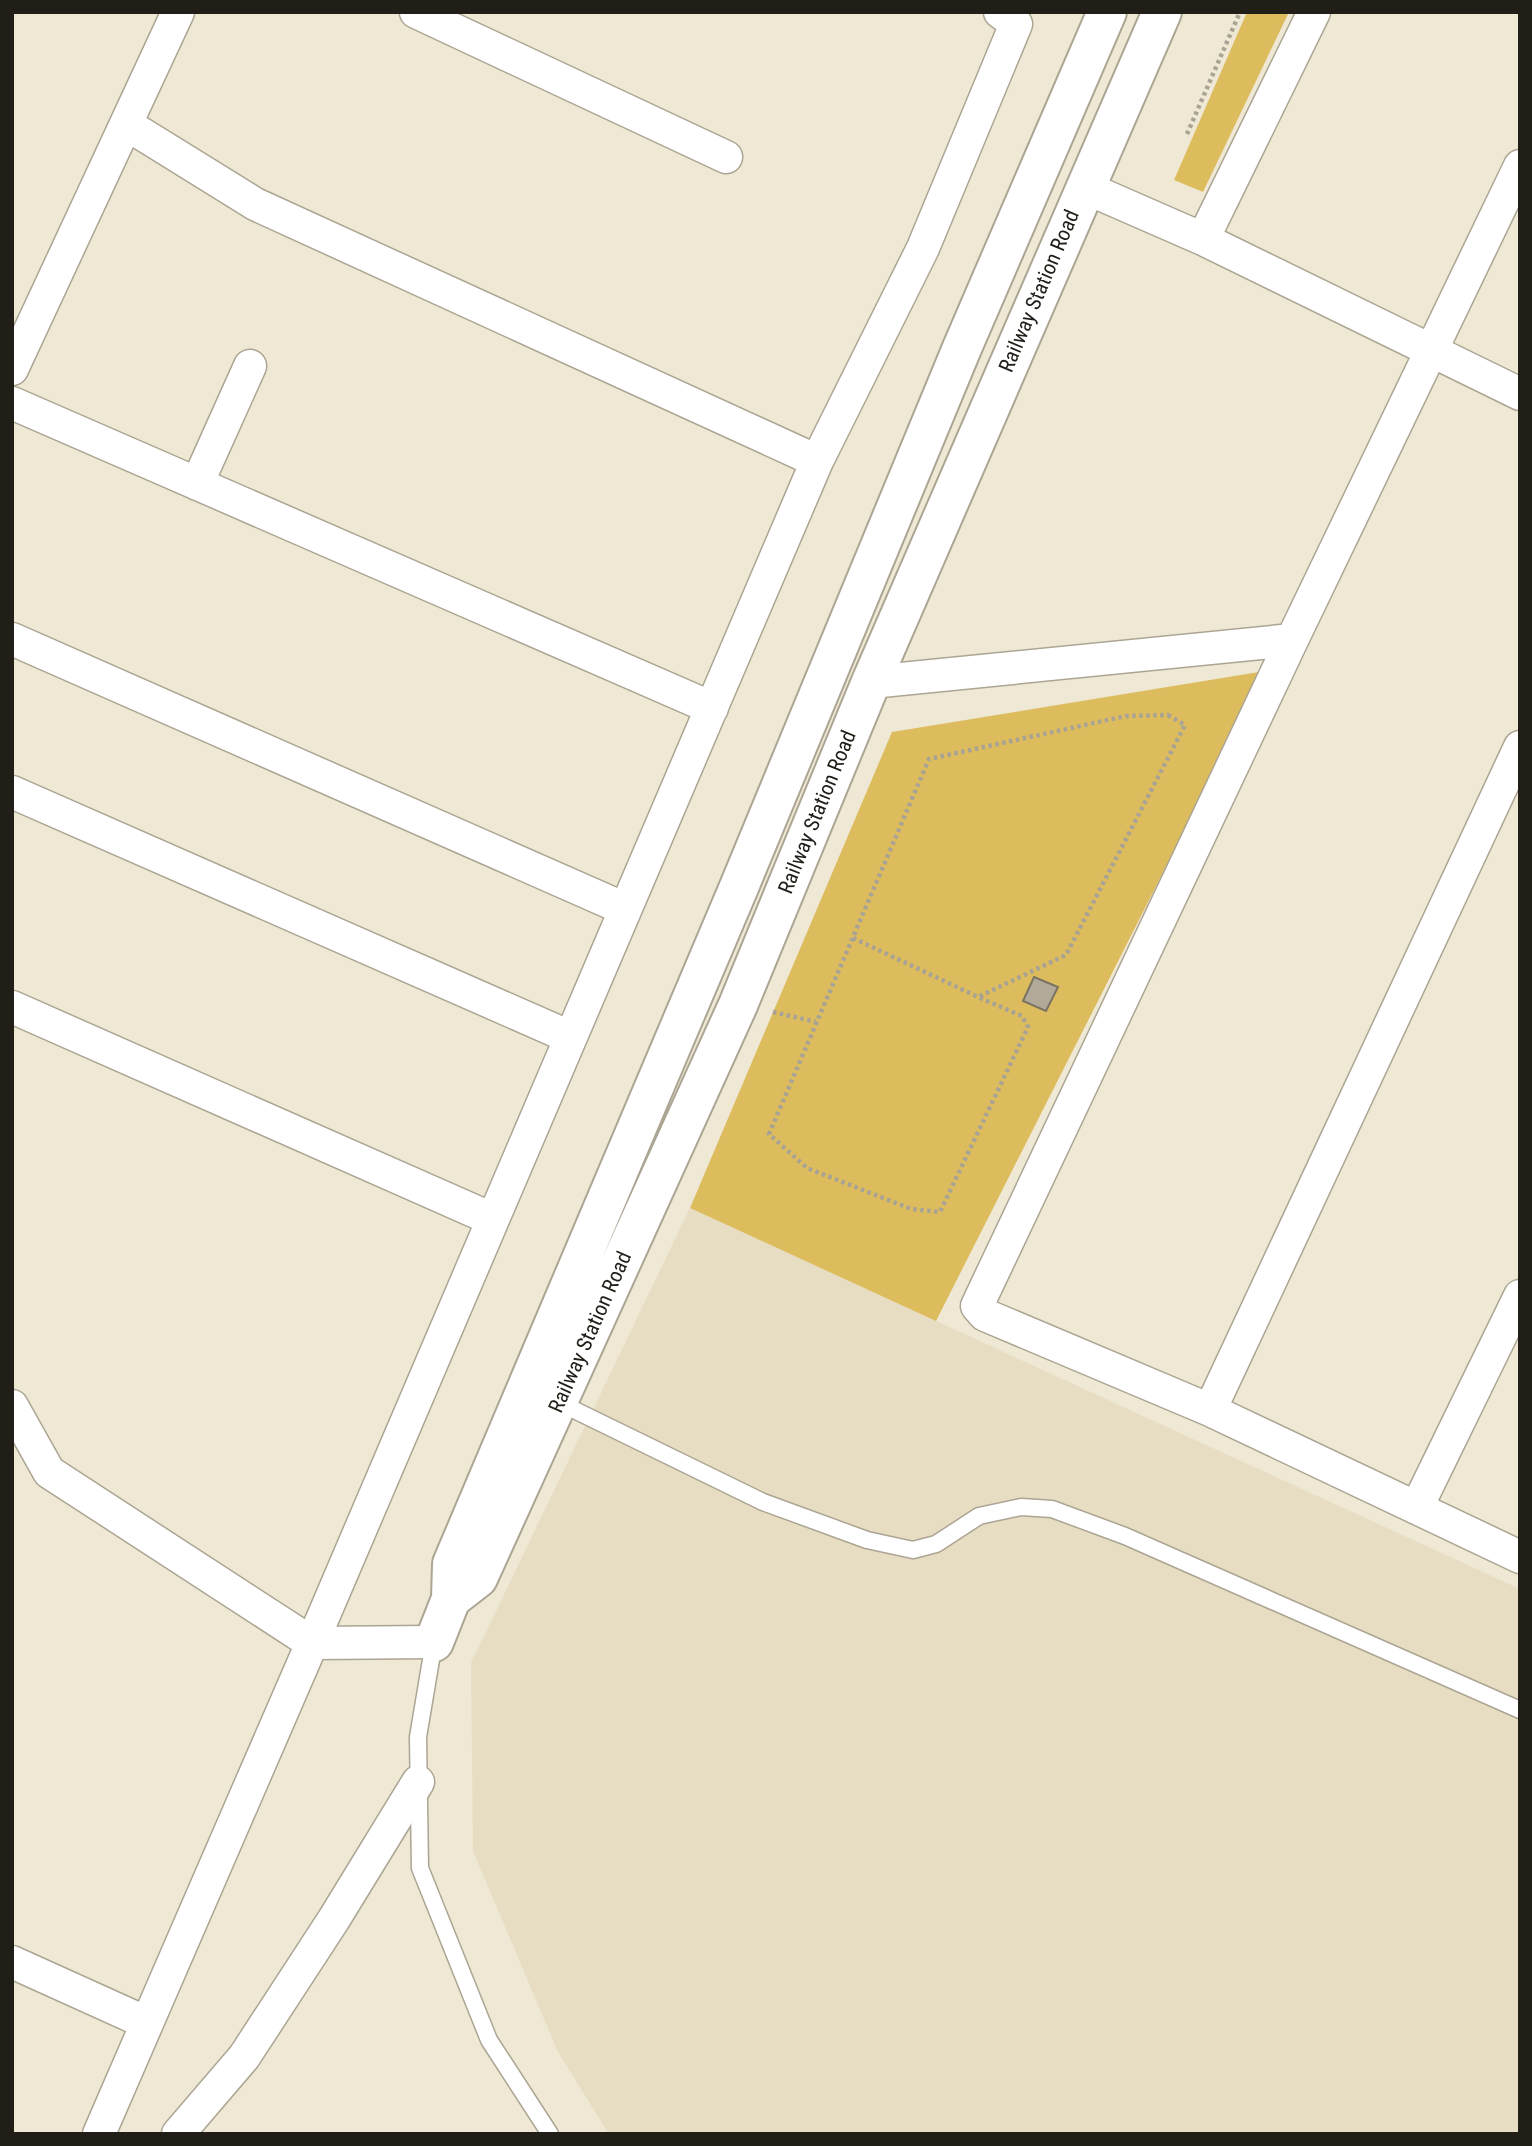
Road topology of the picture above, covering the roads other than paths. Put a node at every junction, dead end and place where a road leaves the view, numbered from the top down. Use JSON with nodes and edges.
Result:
{"nodes":[{"id":1,"x":178,"y":12,"type":"edge"},
{"id":2,"x":416,"y":12,"type":"edge"},
{"id":3,"x":1000,"y":12,"type":"edge"},
{"id":4,"x":1107,"y":12,"type":"edge"},
{"id":5,"x":1162,"y":12,"type":"edge"},
{"id":6,"x":1314,"y":12,"type":"edge"},
{"id":7,"x":126,"y":124,"type":"junction"},
{"id":8,"x":726,"y":157,"type":"dead end"},
{"id":9,"x":1520,"y":166,"type":"edge"},
{"id":10,"x":1084,"y":187,"type":"junction"},
{"id":11,"x":1203,"y":239,"type":"junction"},
{"id":12,"x":1431,"y":351,"type":"junction"},
{"id":13,"x":250,"y":366,"type":"dead end"},
{"id":14,"x":12,"y":369,"type":"edge"},
{"id":15,"x":1520,"y":394,"type":"edge"},
{"id":16,"x":12,"y":403,"type":"edge"},
{"id":17,"x":817,"y":461,"type":"junction"},
{"id":18,"x":197,"y":484,"type":"junction"},
{"id":19,"x":12,"y":639,"type":"edge"},
{"id":20,"x":1292,"y":640,"type":"junction"},
{"id":21,"x":871,"y":682,"type":"junction"},
{"id":22,"x":712,"y":708,"type":"junction"},
{"id":23,"x":1520,"y":747,"type":"edge"},
{"id":24,"x":12,"y":792,"type":"edge"},
{"id":25,"x":625,"y":909,"type":"junction"},
{"id":26,"x":12,"y":1007,"type":"edge"},
{"id":27,"x":570,"y":1037,"type":"junction"},
{"id":28,"x":492,"y":1219,"type":"junction"},
{"id":29,"x":1520,"y":1296,"type":"edge"},
{"id":30,"x":558,"y":1402,"type":"junction"},
{"id":31,"x":12,"y":1406,"type":"edge"},
{"id":32,"x":1210,"y":1410,"type":"junction"},
{"id":33,"x":1417,"y":1507,"type":"junction"},
{"id":34,"x":1520,"y":1557,"type":"edge"},
{"id":35,"x":452,"y":1599,"type":"junction"},
{"id":36,"x":434,"y":1642,"type":"junction"},
{"id":37,"x":312,"y":1643,"type":"junction"},
{"id":38,"x":1520,"y":1710,"type":"edge"},
{"id":39,"x":418,"y":1782,"type":"junction"},
{"id":40,"x":12,"y":1962,"type":"edge"},
{"id":41,"x":147,"y":2023,"type":"junction"},
{"id":42,"x":99,"y":2134,"type":"edge"},
{"id":43,"x":178,"y":2134,"type":"edge"},
{"id":44,"x":550,"y":2134,"type":"edge"}],
"edges":[{"from":1,"to":7,"type":"street"},
{"from":2,"to":8,"type":"street"},
{"from":3,"to":17,"type":"street"},
{"from":4,"to":35,"type":"street","name":"Railway Station Road"},
{"from":5,"to":10,"type":"street","name":"Railway Station Road"},
{"from":6,"to":11,"type":"street"},
{"from":7,"to":14,"type":"street"},
{"from":7,"to":17,"type":"street"},
{"from":9,"to":12,"type":"street"},
{"from":10,"to":11,"type":"street"},
{"from":10,"to":21,"type":"street","name":"Railway Station Road"},
{"from":11,"to":12,"type":"street"},
{"from":12,"to":15,"type":"street"},
{"from":12,"to":20,"type":"street"},
{"from":13,"to":18,"type":"street"},
{"from":16,"to":18,"type":"street"},
{"from":17,"to":22,"type":"street"},
{"from":18,"to":22,"type":"street"},
{"from":19,"to":25,"type":"street"},
{"from":20,"to":21,"type":"street"},
{"from":20,"to":32,"type":"street"},
{"from":21,"to":30,"type":"street","name":"Railway Station Road"},
{"from":22,"to":25,"type":"street"},
{"from":23,"to":32,"type":"street"},
{"from":24,"to":27,"type":"street"},
{"from":25,"to":27,"type":"street"},
{"from":26,"to":28,"type":"street"},
{"from":27,"to":28,"type":"street"},
{"from":28,"to":37,"type":"street"},
{"from":29,"to":33,"type":"street"},
{"from":30,"to":35,"type":"street","name":"Railway Station Road"},
{"from":30,"to":38,"type":"lane"},
{"from":31,"to":37,"type":"street"},
{"from":32,"to":33,"type":"street"},
{"from":33,"to":34,"type":"street"},
{"from":35,"to":36,"type":"street","name":"Railway Station Road"},
{"from":36,"to":37,"type":"street"},
{"from":36,"to":39,"type":"lane"},
{"from":37,"to":41,"type":"street"},
{"from":39,"to":43,"type":"street"},
{"from":39,"to":44,"type":"lane"},
{"from":40,"to":41,"type":"street"},
{"from":41,"to":42,"type":"street"}]}
